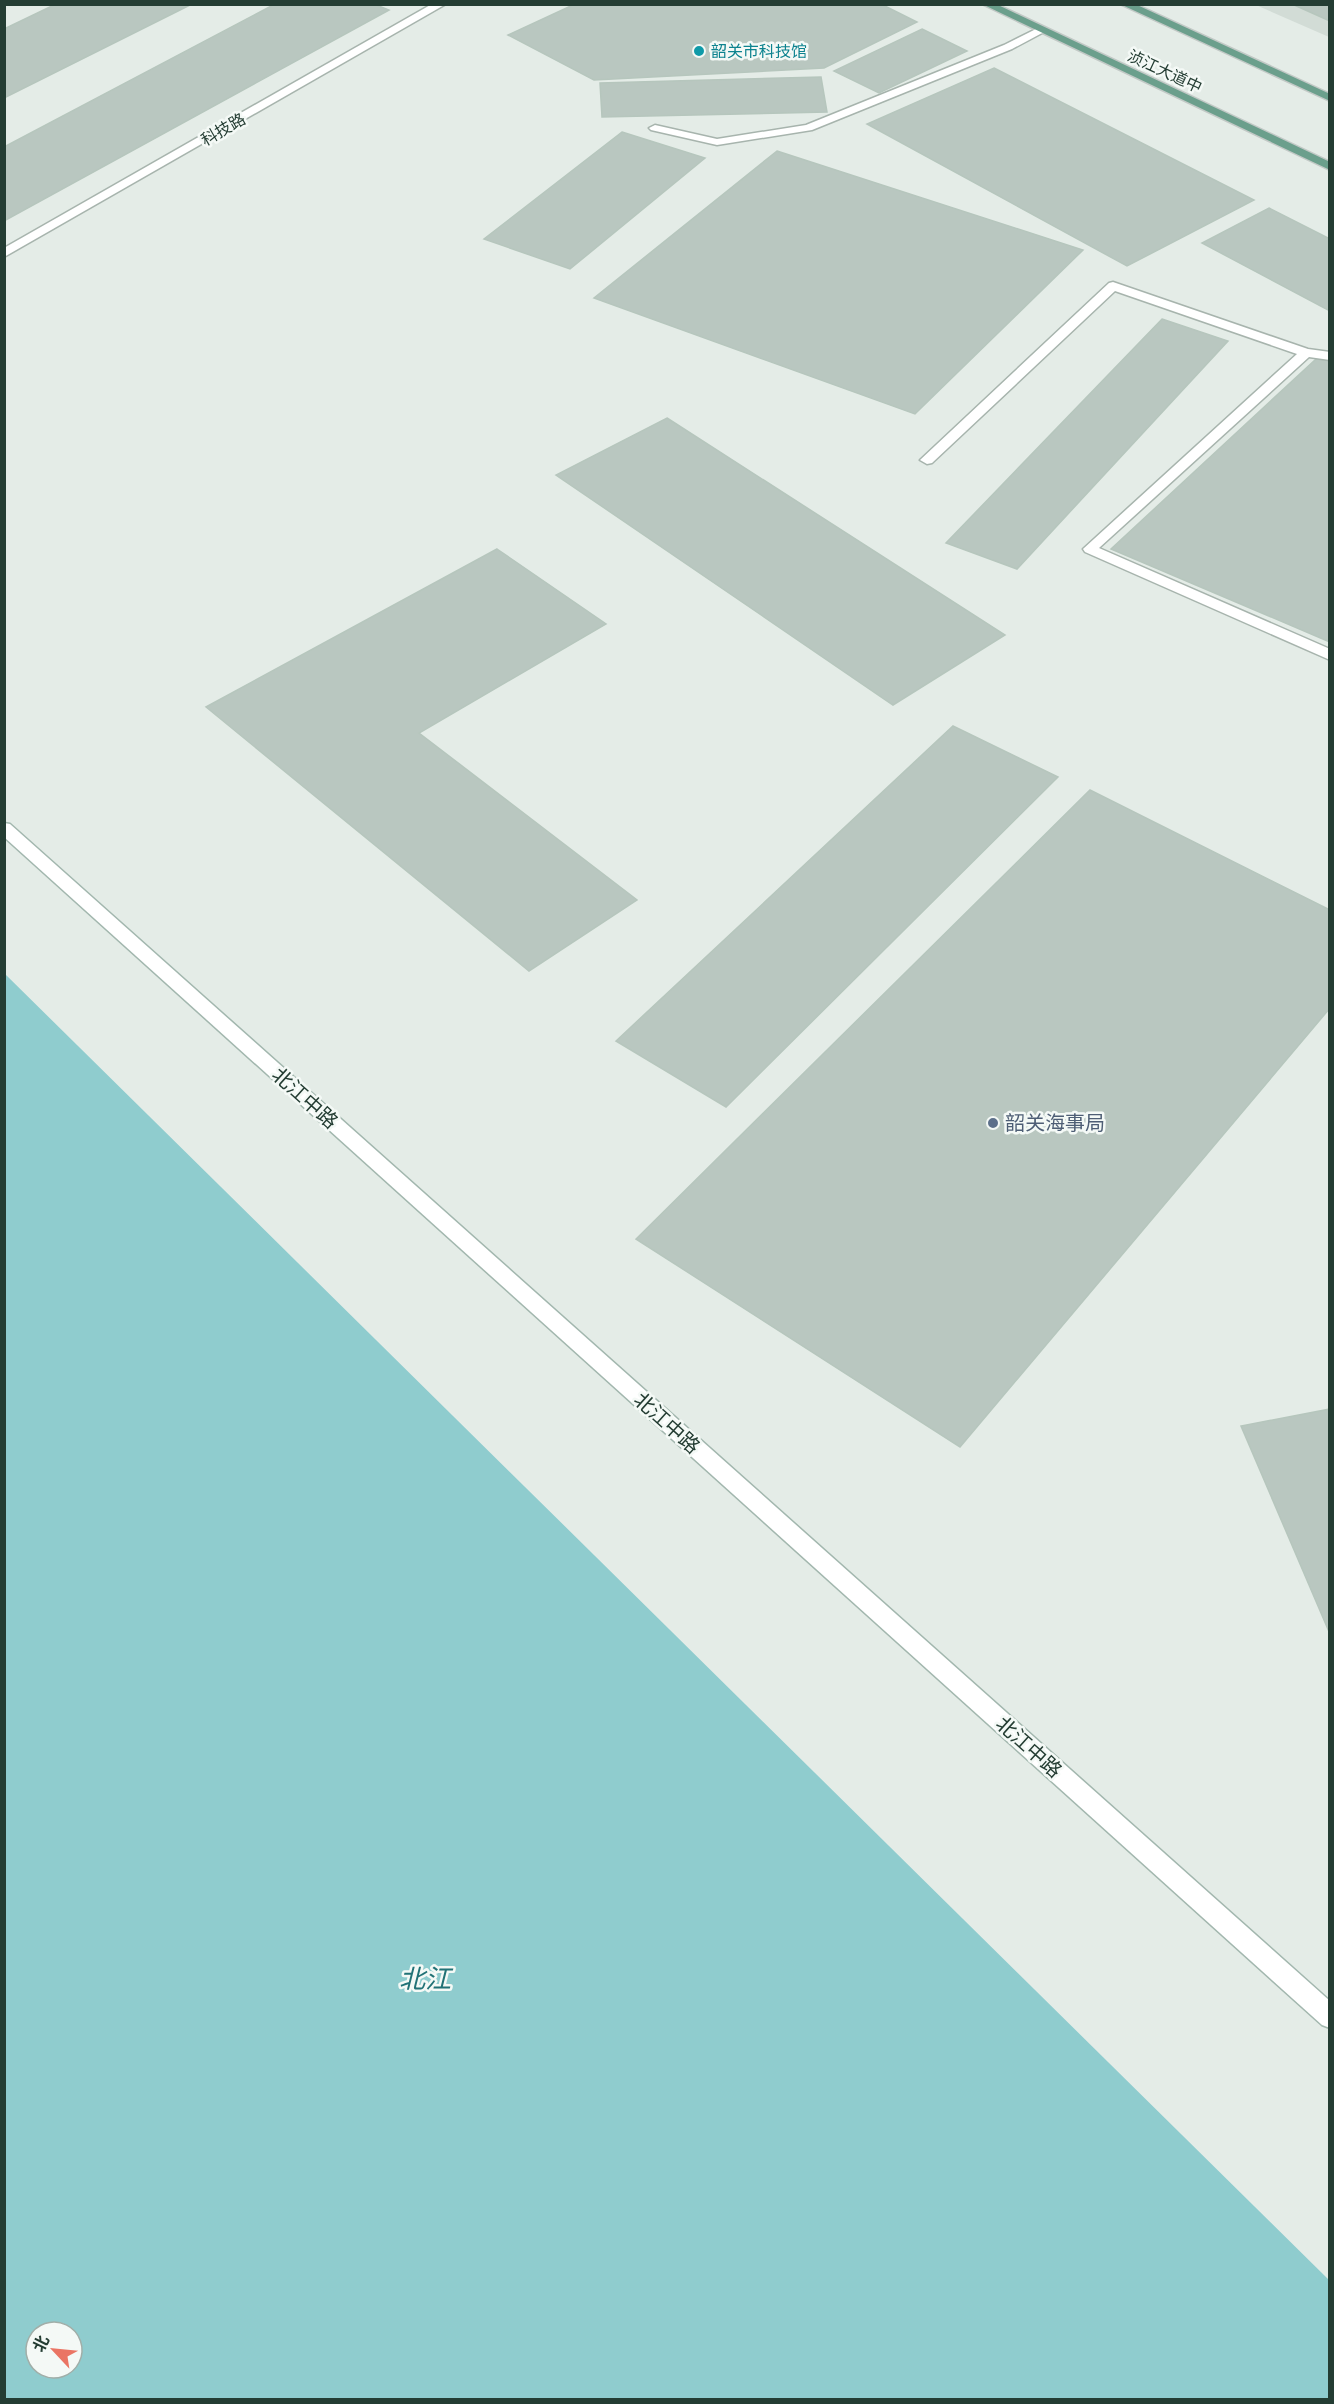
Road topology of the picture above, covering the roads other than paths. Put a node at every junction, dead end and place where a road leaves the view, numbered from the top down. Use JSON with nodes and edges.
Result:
{"nodes":[{"id":1,"x":441,"y":4,"type":"edge"},
{"id":2,"x":987,"y":4,"type":"edge"},
{"id":3,"x":1125,"y":4,"type":"edge"},
{"id":4,"x":1040,"y":30,"type":"junction"},
{"id":5,"x":1329,"y":98,"type":"edge"},
{"id":6,"x":655,"y":128,"type":"dead end"},
{"id":7,"x":1329,"y":167,"type":"edge"},
{"id":8,"x":4,"y":254,"type":"edge"},
{"id":9,"x":1306,"y":353,"type":"junction"},
{"id":10,"x":1329,"y":356,"type":"edge"},
{"id":11,"x":927,"y":460,"type":"dead end"},
{"id":12,"x":1329,"y":655,"type":"edge"},
{"id":13,"x":4,"y":828,"type":"edge"},
{"id":14,"x":1329,"y":2017,"type":"edge"}],
"edges":[{"from":1,"to":8,"type":"street","name":"科技路"},
{"from":2,"to":4,"type":"main road","name":"浈江大道中"},
{"from":3,"to":5,"type":"main road"},
{"from":4,"to":6,"type":"street"},
{"from":4,"to":7,"type":"main road","name":"浈江大道中"},
{"from":9,"to":10,"type":"street"},
{"from":9,"to":11,"type":"street"},
{"from":9,"to":12,"type":"street"},
{"from":13,"to":14,"type":"street","name":"北江中路"}]}
